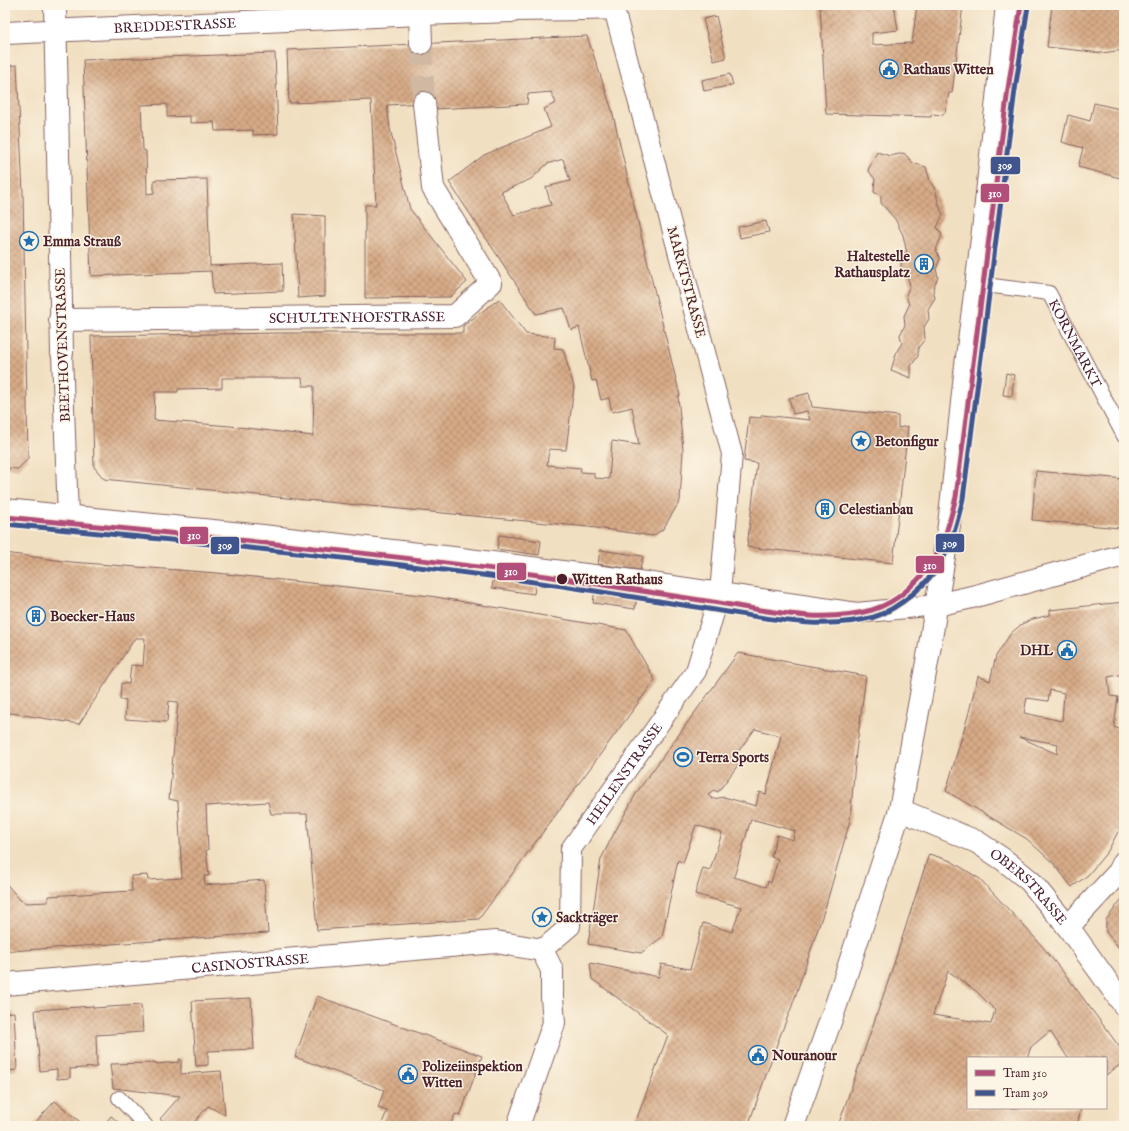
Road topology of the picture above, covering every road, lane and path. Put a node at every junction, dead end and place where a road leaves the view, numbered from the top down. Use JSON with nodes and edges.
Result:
{"nodes":[{"id":1,"x":55,"y":5,"type":"edge"},
{"id":2,"x":1007,"y":5,"type":"edge"},
{"id":3,"x":585,"y":8,"type":"edge"},
{"id":4,"x":513,"y":11,"type":"joint"},
{"id":5,"x":420,"y":14,"type":"junction"},
{"id":6,"x":56,"y":31,"type":"junction"},
{"id":7,"x":5,"y":33,"type":"edge"},
{"id":8,"x":421,"y":43,"type":"tunnel mouth"},
{"id":9,"x":424,"y":103,"type":"tunnel mouth"},
{"id":10,"x":977,"y":284,"type":"junction"},
{"id":11,"x":60,"y":320,"type":"junction"},
{"id":12,"x":62,"y":353,"type":"joint"},
{"id":13,"x":1124,"y":436,"type":"edge"},
{"id":14,"x":5,"y":509,"type":"edge"},
{"id":15,"x":68,"y":516,"type":"junction"},
{"id":16,"x":1124,"y":555,"type":"edge"},
{"id":17,"x":720,"y":594,"type":"junction"},
{"id":18,"x":936,"y":605,"type":"junction"},
{"id":19,"x":900,"y":810,"type":"junction"},
{"id":20,"x":1124,"y":862,"type":"edge"},
{"id":21,"x":1068,"y":928,"type":"junction"},
{"id":22,"x":542,"y":950,"type":"junction"},
{"id":23,"x":5,"y":984,"type":"edge"},
{"id":24,"x":1124,"y":1005,"type":"edge"},
{"id":25,"x":119,"y":1098,"type":"dead end"},
{"id":26,"x":146,"y":1126,"type":"edge"},
{"id":27,"x":518,"y":1126,"type":"edge"},
{"id":28,"x":793,"y":1126,"type":"edge"}],
"edges":[{"from":1,"to":6,"type":"street","name":"BEETHOVENSTRASSE"},
{"from":2,"to":10,"type":"street"},
{"from":3,"to":4,"type":"street","name":"BREDDESTRASSE"},
{"from":3,"to":17,"type":"street","name":"MARKTSTRASSE"},
{"from":4,"to":5,"type":"street","name":"BREDDESTRASSE"},
{"from":5,"to":6,"type":"street","name":"BREDDESTRASSE"},
{"from":5,"to":8,"type":"street"},
{"from":6,"to":7,"type":"street","name":"BREDDESTRASSE"},
{"from":6,"to":11,"type":"street","name":"BEETHOVENSTRASSE"},
{"from":9,"to":11,"type":"street","name":"SCHULTENHOFSTRASSE"},
{"from":10,"to":13,"type":"lane","name":"KORNMARKT"},
{"from":10,"to":18,"type":"street"},
{"from":11,"to":12,"type":"street","name":"BEETHOVENSTRASSE"},
{"from":12,"to":15,"type":"street","name":"BEETHOVENSTRASSE"},
{"from":14,"to":15,"type":"street"},
{"from":15,"to":17,"type":"street"},
{"from":16,"to":18,"type":"street"},
{"from":17,"to":18,"type":"street"},
{"from":17,"to":22,"type":"street","name":"HEILENSTRASSE"},
{"from":18,"to":19,"type":"street"},
{"from":19,"to":21,"type":"street","name":"OBERSTRASSE"},
{"from":19,"to":28,"type":"street"},
{"from":20,"to":21,"type":"street"},
{"from":21,"to":24,"type":"street","name":"OBERSTRASSE"},
{"from":22,"to":23,"type":"street","name":"CASINOSTRASSE"},
{"from":22,"to":27,"type":"street"},
{"from":25,"to":26,"type":"lane"}]}
